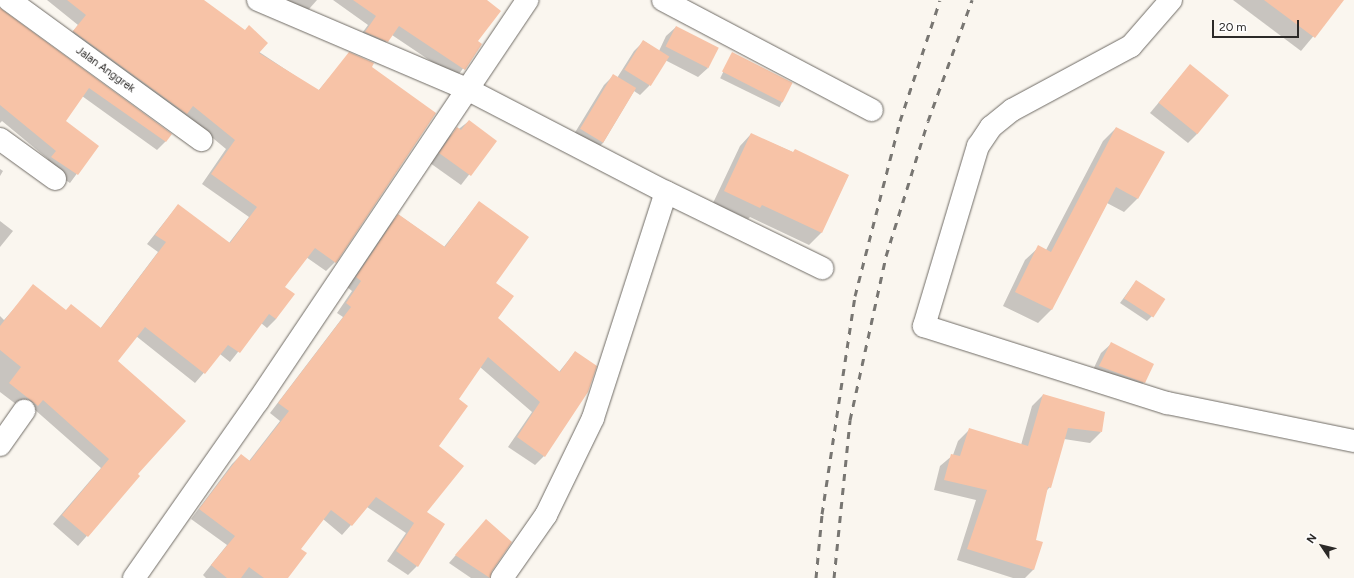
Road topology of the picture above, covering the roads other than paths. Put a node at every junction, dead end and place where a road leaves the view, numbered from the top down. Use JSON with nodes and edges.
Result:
{"nodes":[{"id":1,"x":8,"y":0,"type":"edge"},
{"id":2,"x":258,"y":0,"type":"edge"},
{"id":3,"x":527,"y":0,"type":"edge"},
{"id":4,"x":664,"y":0,"type":"edge"},
{"id":5,"x":1171,"y":0,"type":"edge"},
{"id":6,"x":467,"y":90,"type":"junction"},
{"id":7,"x":872,"y":110,"type":"dead end"},
{"id":8,"x":0,"y":139,"type":"edge"},
{"id":9,"x":201,"y":140,"type":"dead end"},
{"id":10,"x":55,"y":179,"type":"dead end"},
{"id":11,"x":666,"y":192,"type":"junction"},
{"id":12,"x":822,"y":268,"type":"dead end"},
{"id":13,"x":24,"y":411,"type":"dead end"},
{"id":14,"x":1354,"y":441,"type":"edge"},
{"id":15,"x":0,"y":445,"type":"edge"},
{"id":16,"x":134,"y":578,"type":"edge"},
{"id":17,"x":502,"y":578,"type":"edge"}],
"edges":[{"from":1,"to":9,"type":"street","name":"Jalan Anggrek"},
{"from":2,"to":6,"type":"street"},
{"from":3,"to":6,"type":"street"},
{"from":4,"to":7,"type":"street"},
{"from":5,"to":14,"type":"street"},
{"from":6,"to":11,"type":"street"},
{"from":6,"to":16,"type":"street"},
{"from":8,"to":10,"type":"street"},
{"from":11,"to":12,"type":"street"},
{"from":11,"to":17,"type":"street"},
{"from":13,"to":15,"type":"street"}]}
